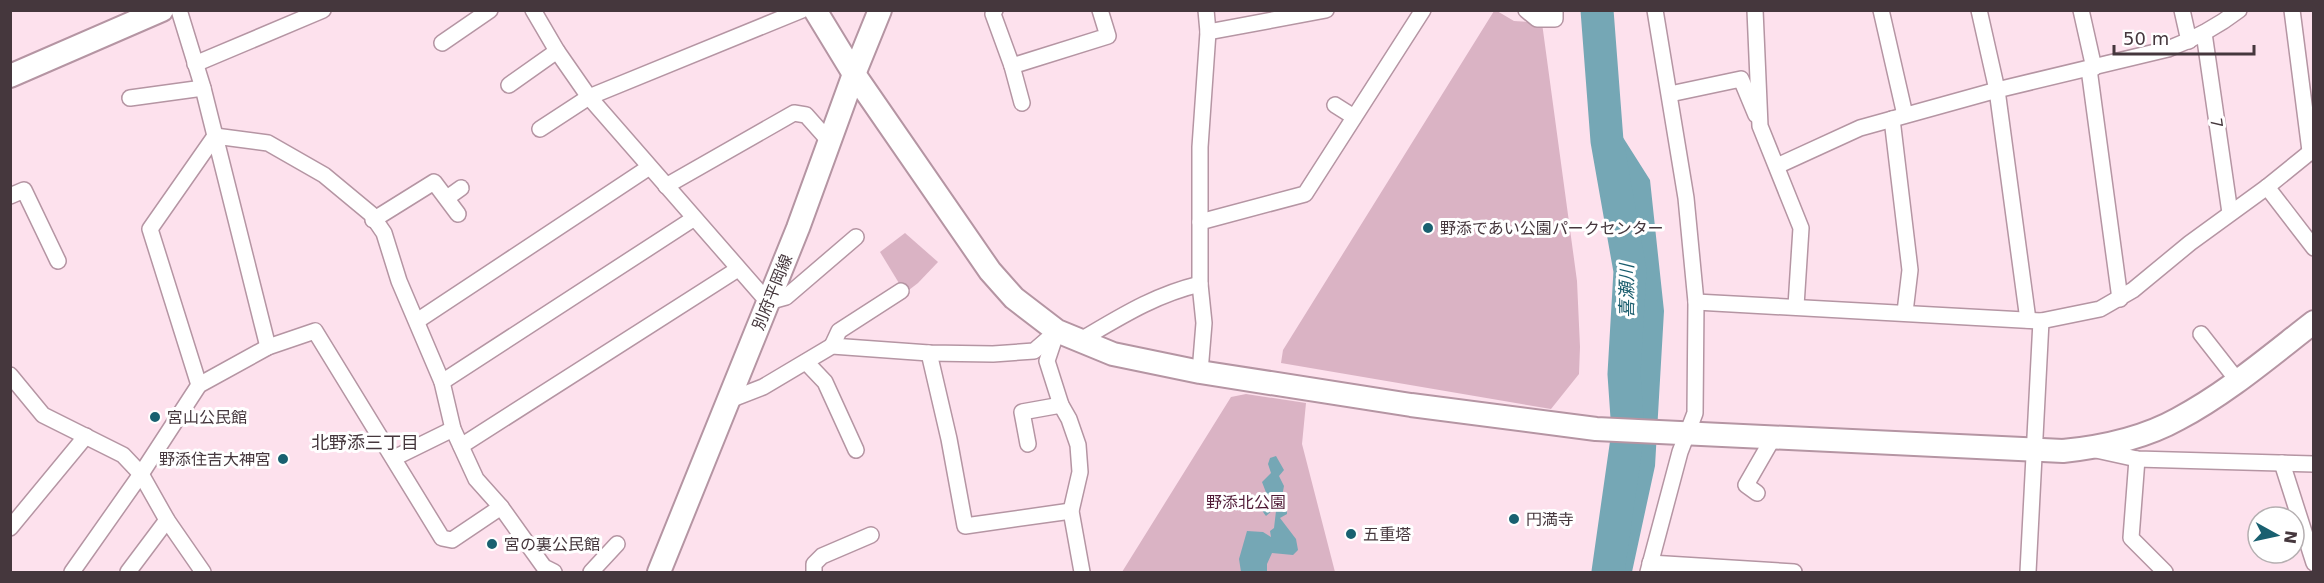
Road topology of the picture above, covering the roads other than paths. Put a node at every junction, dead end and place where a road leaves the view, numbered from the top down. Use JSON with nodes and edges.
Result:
{"nodes":[{"id":1,"x":162,"y":10,"type":"edge"},
{"id":2,"x":179,"y":10,"type":"edge"},
{"id":3,"x":323,"y":10,"type":"edge"},
{"id":4,"x":490,"y":10,"type":"edge"},
{"id":5,"x":533,"y":10,"type":"edge"},
{"id":6,"x":802,"y":10,"type":"edge"},
{"id":7,"x":815,"y":10,"type":"edge"},
{"id":8,"x":880,"y":10,"type":"edge"},
{"id":9,"x":995,"y":10,"type":"edge"},
{"id":10,"x":1100,"y":10,"type":"edge"},
{"id":11,"x":1206,"y":10,"type":"edge"},
{"id":12,"x":1423,"y":10,"type":"edge"},
{"id":13,"x":1526,"y":10,"type":"edge"},
{"id":14,"x":1555,"y":10,"type":"edge"},
{"id":15,"x":1656,"y":10,"type":"edge"},
{"id":16,"x":1755,"y":10,"type":"edge"},
{"id":17,"x":1881,"y":10,"type":"edge"},
{"id":18,"x":1979,"y":10,"type":"edge"},
{"id":19,"x":2080,"y":10,"type":"edge"},
{"id":20,"x":2182,"y":10,"type":"edge"},
{"id":21,"x":2239,"y":10,"type":"edge"},
{"id":22,"x":2292,"y":10,"type":"edge"},
{"id":23,"x":1319,"y":12,"type":"edge"},
{"id":24,"x":1208,"y":32,"type":"junction"},
{"id":25,"x":2204,"y":33,"type":"junction"},
{"id":26,"x":2189,"y":41,"type":"junction"},
{"id":27,"x":442,"y":43,"type":"dead end"},
{"id":28,"x":556,"y":51,"type":"junction"},
{"id":29,"x":195,"y":64,"type":"junction"},
{"id":30,"x":1012,"y":66,"type":"junction"},
{"id":31,"x":2092,"y":68,"type":"junction"},
{"id":32,"x":854,"y":74,"type":"junction"},
{"id":33,"x":10,"y":76,"type":"edge"},
{"id":34,"x":509,"y":85,"type":"dead end"},
{"id":35,"x":203,"y":88,"type":"junction"},
{"id":36,"x":1997,"y":90,"type":"junction"},
{"id":37,"x":1670,"y":94,"type":"junction"},
{"id":38,"x":589,"y":97,"type":"junction"},
{"id":39,"x":130,"y":98,"type":"dead end"},
{"id":40,"x":1022,"y":103,"type":"dead end"},
{"id":41,"x":1335,"y":105,"type":"dead end"},
{"id":42,"x":1354,"y":117,"type":"junction"},
{"id":43,"x":1899,"y":117,"type":"junction"},
{"id":44,"x":1760,"y":126,"type":"junction"},
{"id":45,"x":540,"y":129,"type":"dead end"},
{"id":46,"x":216,"y":136,"type":"junction"},
{"id":47,"x":830,"y":142,"type":"junction"},
{"id":48,"x":2312,"y":150,"type":"edge"},
{"id":49,"x":1777,"y":166,"type":"junction"},
{"id":50,"x":648,"y":168,"type":"junction"},
{"id":51,"x":666,"y":186,"type":"junction"},
{"id":52,"x":2267,"y":187,"type":"junction"},
{"id":53,"x":461,"y":188,"type":"dead end"},
{"id":54,"x":10,"y":196,"type":"edge"},
{"id":55,"x":447,"y":198,"type":"junction"},
{"id":56,"x":2230,"y":213,"type":"junction"},
{"id":57,"x":458,"y":214,"type":"dead end"},
{"id":58,"x":693,"y":219,"type":"junction"},
{"id":59,"x":373,"y":220,"type":"junction"},
{"id":60,"x":1200,"y":222,"type":"junction"},
{"id":61,"x":856,"y":237,"type":"dead end"},
{"id":62,"x":2313,"y":248,"type":"edge"},
{"id":63,"x":58,"y":261,"type":"dead end"},
{"id":64,"x":738,"y":269,"type":"junction"},
{"id":65,"x":1200,"y":284,"type":"junction"},
{"id":66,"x":901,"y":291,"type":"dead end"},
{"id":67,"x":2120,"y":299,"type":"junction"},
{"id":68,"x":768,"y":302,"type":"junction"},
{"id":69,"x":1696,"y":302,"type":"junction"},
{"id":70,"x":1796,"y":306,"type":"junction"},
{"id":71,"x":1905,"y":312,"type":"junction"},
{"id":72,"x":2034,"y":320,"type":"junction"},
{"id":73,"x":417,"y":321,"type":"junction"},
{"id":74,"x":2313,"y":322,"type":"edge"},
{"id":75,"x":1057,"y":331,"type":"junction"},
{"id":76,"x":2201,"y":334,"type":"dead end"},
{"id":77,"x":1079,"y":342,"type":"junction"},
{"id":78,"x":832,"y":346,"type":"junction"},
{"id":79,"x":268,"y":347,"type":"junction"},
{"id":80,"x":929,"y":353,"type":"junction"},
{"id":81,"x":806,"y":362,"type":"junction"},
{"id":82,"x":1200,"y":372,"type":"junction"},
{"id":83,"x":10,"y":375,"type":"edge"},
{"id":84,"x":2237,"y":380,"type":"junction"},
{"id":85,"x":442,"y":382,"type":"junction"},
{"id":86,"x":199,"y":386,"type":"junction"},
{"id":87,"x":727,"y":401,"type":"junction"},
{"id":88,"x":1061,"y":405,"type":"junction"},
{"id":89,"x":453,"y":429,"type":"junction"},
{"id":90,"x":1680,"y":434,"type":"junction"},
{"id":91,"x":86,"y":436,"type":"junction"},
{"id":92,"x":1773,"y":438,"type":"junction"},
{"id":93,"x":1028,"y":444,"type":"dead end"},
{"id":94,"x":461,"y":446,"type":"junction"},
{"id":95,"x":2088,"y":449,"type":"junction"},
{"id":96,"x":856,"y":450,"type":"dead end"},
{"id":97,"x":2034,"y":451,"type":"junction"},
{"id":98,"x":394,"y":458,"type":"junction"},
{"id":99,"x":2137,"y":459,"type":"junction"},
{"id":100,"x":2282,"y":463,"type":"junction"},
{"id":101,"x":2313,"y":464,"type":"edge"},
{"id":102,"x":141,"y":474,"type":"junction"},
{"id":103,"x":1757,"y":493,"type":"dead end"},
{"id":104,"x":501,"y":507,"type":"junction"},
{"id":105,"x":1071,"y":511,"type":"junction"},
{"id":106,"x":167,"y":520,"type":"junction"},
{"id":107,"x":10,"y":528,"type":"edge"},
{"id":108,"x":871,"y":535,"type":"dead end"},
{"id":109,"x":617,"y":544,"type":"dead end"},
{"id":110,"x":2313,"y":563,"type":"edge"},
{"id":111,"x":1649,"y":568,"type":"edge"},
{"id":112,"x":72,"y":573,"type":"edge"},
{"id":113,"x":128,"y":573,"type":"edge"},
{"id":114,"x":203,"y":573,"type":"edge"},
{"id":115,"x":554,"y":573,"type":"edge"},
{"id":116,"x":591,"y":573,"type":"edge"},
{"id":117,"x":658,"y":573,"type":"edge"},
{"id":118,"x":814,"y":573,"type":"edge"},
{"id":119,"x":1082,"y":573,"type":"edge"},
{"id":120,"x":1794,"y":573,"type":"edge"},
{"id":121,"x":2028,"y":573,"type":"edge"},
{"id":122,"x":2165,"y":573,"type":"edge"}],
"edges":[{"from":1,"to":33,"type":"street"},
{"from":2,"to":29,"type":"street"},
{"from":3,"to":29,"type":"street"},
{"from":4,"to":27,"type":"street"},
{"from":5,"to":28,"type":"street"},
{"from":6,"to":38,"type":"street"},
{"from":7,"to":32,"type":"street"},
{"from":8,"to":32,"type":"street","name":"別府平岡線"},
{"from":9,"to":30,"type":"street"},
{"from":10,"to":30,"type":"street"},
{"from":11,"to":24,"type":"street"},
{"from":12,"to":42,"type":"street"},
{"from":13,"to":14,"type":"street"},
{"from":15,"to":37,"type":"street"},
{"from":16,"to":44,"type":"street"},
{"from":17,"to":43,"type":"street"},
{"from":18,"to":36,"type":"street"},
{"from":19,"to":31,"type":"street"},
{"from":20,"to":26,"type":"street"},
{"from":21,"to":25,"type":"street"},
{"from":22,"to":48,"type":"street"},
{"from":23,"to":24,"type":"street"},
{"from":24,"to":60,"type":"street"},
{"from":25,"to":26,"type":"street"},
{"from":25,"to":56,"type":"street","name":"7"},
{"from":26,"to":31,"type":"street"},
{"from":28,"to":34,"type":"street"},
{"from":28,"to":38,"type":"street"},
{"from":29,"to":35,"type":"street"},
{"from":30,"to":40,"type":"street"},
{"from":31,"to":36,"type":"street"},
{"from":31,"to":67,"type":"street"},
{"from":32,"to":47,"type":"street","name":"別府平岡線"},
{"from":32,"to":75,"type":"street"},
{"from":35,"to":39,"type":"street"},
{"from":35,"to":46,"type":"street"},
{"from":36,"to":43,"type":"street"},
{"from":36,"to":72,"type":"street"},
{"from":37,"to":44,"type":"street"},
{"from":37,"to":69,"type":"street"},
{"from":38,"to":45,"type":"street"},
{"from":38,"to":50,"type":"street"},
{"from":41,"to":42,"type":"street"},
{"from":42,"to":60,"type":"street"},
{"from":43,"to":49,"type":"street"},
{"from":43,"to":71,"type":"street"},
{"from":44,"to":49,"type":"street"},
{"from":46,"to":59,"type":"street"},
{"from":46,"to":79,"type":"street"},
{"from":46,"to":86,"type":"street"},
{"from":47,"to":51,"type":"street"},
{"from":47,"to":68,"type":"street","name":"別府平岡線"},
{"from":48,"to":52,"type":"street"},
{"from":49,"to":70,"type":"street"},
{"from":50,"to":51,"type":"street"},
{"from":50,"to":73,"type":"street"},
{"from":51,"to":58,"type":"street"},
{"from":52,"to":56,"type":"street"},
{"from":52,"to":62,"type":"street"},
{"from":53,"to":55,"type":"street"},
{"from":54,"to":63,"type":"street"},
{"from":55,"to":57,"type":"street"},
{"from":55,"to":59,"type":"street"},
{"from":56,"to":67,"type":"street"},
{"from":58,"to":64,"type":"street"},
{"from":58,"to":85,"type":"street"},
{"from":59,"to":73,"type":"street"},
{"from":60,"to":65,"type":"street"},
{"from":61,"to":68,"type":"street"},
{"from":64,"to":68,"type":"street"},
{"from":64,"to":94,"type":"street"},
{"from":65,"to":77,"type":"street"},
{"from":65,"to":82,"type":"street"},
{"from":66,"to":78,"type":"street"},
{"from":67,"to":72,"type":"street"},
{"from":68,"to":87,"type":"street","name":"別府平岡線"},
{"from":69,"to":70,"type":"street"},
{"from":69,"to":90,"type":"street"},
{"from":70,"to":71,"type":"street"},
{"from":71,"to":72,"type":"street"},
{"from":72,"to":97,"type":"street"},
{"from":73,"to":85,"type":"street"},
{"from":74,"to":84,"type":"street"},
{"from":75,"to":77,"type":"street"},
{"from":75,"to":80,"type":"street"},
{"from":75,"to":88,"type":"street"},
{"from":76,"to":84,"type":"street"},
{"from":77,"to":82,"type":"street"},
{"from":78,"to":80,"type":"street"},
{"from":78,"to":81,"type":"street"},
{"from":79,"to":86,"type":"street"},
{"from":79,"to":98,"type":"street"},
{"from":80,"to":105,"type":"street"},
{"from":81,"to":87,"type":"street"},
{"from":81,"to":96,"type":"street"},
{"from":82,"to":90,"type":"street"},
{"from":83,"to":91,"type":"street"},
{"from":84,"to":95,"type":"street"},
{"from":85,"to":89,"type":"street"},
{"from":86,"to":102,"type":"street"},
{"from":87,"to":117,"type":"street","name":"別府平岡線"},
{"from":88,"to":93,"type":"street"},
{"from":88,"to":105,"type":"street"},
{"from":89,"to":94,"type":"street"},
{"from":89,"to":98,"type":"street"},
{"from":90,"to":92,"type":"street"},
{"from":90,"to":111,"type":"street"},
{"from":91,"to":102,"type":"street"},
{"from":91,"to":107,"type":"street"},
{"from":92,"to":97,"type":"street"},
{"from":92,"to":103,"type":"street"},
{"from":94,"to":104,"type":"street"},
{"from":95,"to":97,"type":"street"},
{"from":95,"to":99,"type":"street"},
{"from":97,"to":121,"type":"street"},
{"from":98,"to":104,"type":"street"},
{"from":99,"to":100,"type":"street"},
{"from":99,"to":122,"type":"street"},
{"from":100,"to":101,"type":"street"},
{"from":100,"to":110,"type":"street"},
{"from":102,"to":106,"type":"street"},
{"from":102,"to":112,"type":"street"},
{"from":104,"to":115,"type":"street"},
{"from":105,"to":119,"type":"street"},
{"from":106,"to":113,"type":"street"},
{"from":106,"to":114,"type":"street"},
{"from":108,"to":118,"type":"street"},
{"from":109,"to":116,"type":"street"},
{"from":111,"to":120,"type":"street"}]}
